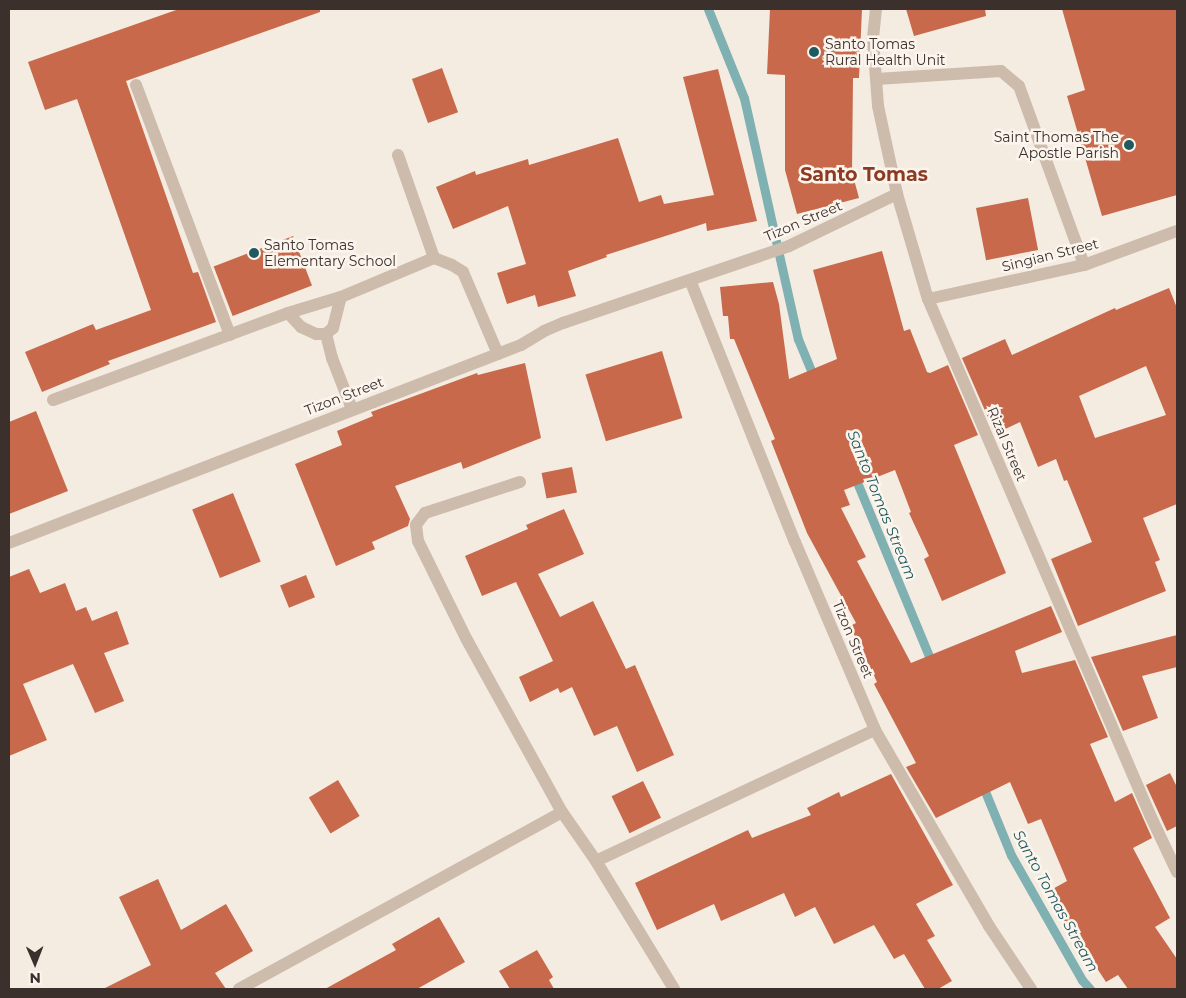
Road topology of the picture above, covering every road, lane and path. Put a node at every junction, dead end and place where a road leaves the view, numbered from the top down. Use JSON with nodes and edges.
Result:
{"nodes":[{"id":1,"x":876,"y":9,"type":"edge"},
{"id":2,"x":877,"y":79,"type":"junction"},
{"id":3,"x":136,"y":86,"type":"dead end"},
{"id":4,"x":398,"y":155,"type":"dead end"},
{"id":5,"x":897,"y":194,"type":"junction"},
{"id":6,"x":1177,"y":231,"type":"edge"},
{"id":7,"x":434,"y":258,"type":"junction"},
{"id":8,"x":1084,"y":265,"type":"junction"},
{"id":9,"x":690,"y":280,"type":"junction"},
{"id":10,"x":341,"y":297,"type":"junction"},
{"id":11,"x":928,"y":299,"type":"junction"},
{"id":12,"x":288,"y":313,"type":"junction"},
{"id":13,"x":326,"y":334,"type":"junction"},
{"id":14,"x":230,"y":335,"type":"junction"},
{"id":15,"x":498,"y":354,"type":"junction"},
{"id":16,"x":53,"y":400,"type":"dead end"},
{"id":17,"x":352,"y":409,"type":"junction"},
{"id":18,"x":520,"y":482,"type":"dead end"},
{"id":19,"x":9,"y":543,"type":"edge"},
{"id":20,"x":875,"y":730,"type":"junction"},
{"id":21,"x":562,"y":812,"type":"junction"},
{"id":22,"x":596,"y":861,"type":"junction"},
{"id":23,"x":1177,"y":872,"type":"edge"},
{"id":24,"x":239,"y":989,"type":"edge"},
{"id":25,"x":674,"y":989,"type":"edge"},
{"id":26,"x":1031,"y":989,"type":"edge"}],
"edges":[{"from":1,"to":2,"type":"street","name":"Rizal Street"},
{"from":2,"to":5,"type":"street","name":"Rizal Street"},
{"from":2,"to":8,"type":"street"},
{"from":3,"to":14,"type":"street"},
{"from":4,"to":7,"type":"street"},
{"from":5,"to":9,"type":"street","name":"Tizon Street"},
{"from":5,"to":11,"type":"street","name":"Rizal Street"},
{"from":6,"to":8,"type":"street","name":"Singian Street"},
{"from":7,"to":10,"type":"street"},
{"from":7,"to":15,"type":"street"},
{"from":8,"to":11,"type":"street","name":"Singian Street"},
{"from":9,"to":15,"type":"street","name":"Tizon Street"},
{"from":9,"to":20,"type":"street","name":"Tizon Street"},
{"from":10,"to":12,"type":"street"},
{"from":10,"to":13,"type":"street"},
{"from":11,"to":23,"type":"street","name":"Rizal Street"},
{"from":12,"to":13,"type":"street"},
{"from":12,"to":14,"type":"street"},
{"from":13,"to":17,"type":"street"},
{"from":14,"to":16,"type":"street"},
{"from":15,"to":17,"type":"street","name":"Tizon Street"},
{"from":17,"to":19,"type":"street","name":"Tizon Street"},
{"from":18,"to":21,"type":"street"},
{"from":20,"to":22,"type":"street"},
{"from":20,"to":26,"type":"street","name":"Tizon Street"},
{"from":21,"to":22,"type":"street"},
{"from":21,"to":24,"type":"street"},
{"from":22,"to":25,"type":"street"}]}
